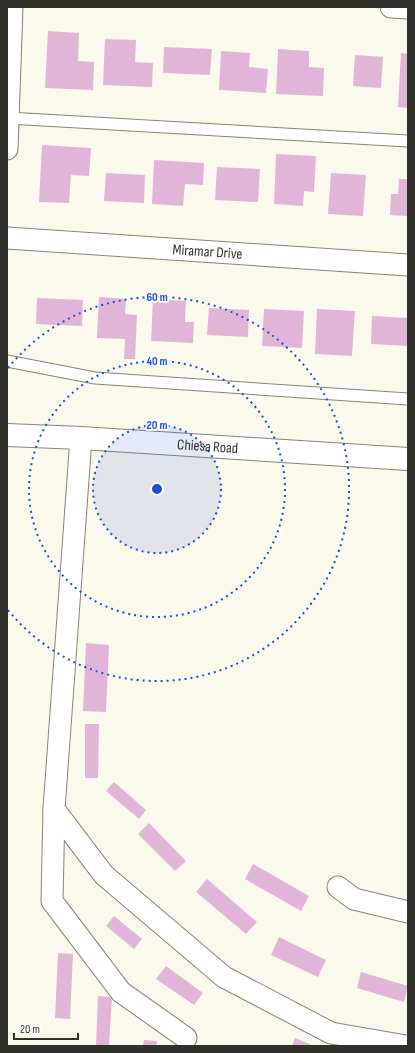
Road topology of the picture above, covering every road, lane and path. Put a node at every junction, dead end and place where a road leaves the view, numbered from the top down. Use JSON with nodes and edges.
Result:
{"nodes":[{"id":1,"x":12,"y":7,"type":"edge"},
{"id":2,"x":391,"y":7,"type":"edge"},
{"id":3,"x":408,"y":8,"type":"edge"},
{"id":4,"x":8,"y":118,"type":"junction"},
{"id":5,"x":408,"y":141,"type":"edge"},
{"id":6,"x":7,"y":149,"type":"edge"},
{"id":7,"x":7,"y":238,"type":"edge"},
{"id":8,"x":408,"y":265,"type":"edge"},
{"id":9,"x":7,"y":360,"type":"edge"},
{"id":10,"x":408,"y":399,"type":"edge"},
{"id":11,"x":7,"y":435,"type":"edge"},
{"id":12,"x":81,"y":438,"type":"junction"},
{"id":13,"x":408,"y":459,"type":"edge"},
{"id":14,"x":54,"y":808,"type":"junction"},
{"id":15,"x":338,"y":887,"type":"dead end"},
{"id":16,"x":408,"y":912,"type":"edge"},
{"id":17,"x":186,"y":1038,"type":"dead end"},
{"id":18,"x":406,"y":1046,"type":"edge"}],
"edges":[{"from":1,"to":4,"type":"street"},
{"from":2,"to":3,"type":"street"},
{"from":4,"to":5,"type":"lane"},
{"from":4,"to":6,"type":"street"},
{"from":7,"to":8,"type":"street","name":"Miramar Drive"},
{"from":9,"to":10,"type":"lane"},
{"from":11,"to":12,"type":"main road","name":"Chiesa Road"},
{"from":12,"to":13,"type":"main road","name":"Chiesa Road"},
{"from":12,"to":14,"type":"street"},
{"from":14,"to":17,"type":"street"},
{"from":14,"to":18,"type":"street"},
{"from":15,"to":16,"type":"street"}]}
